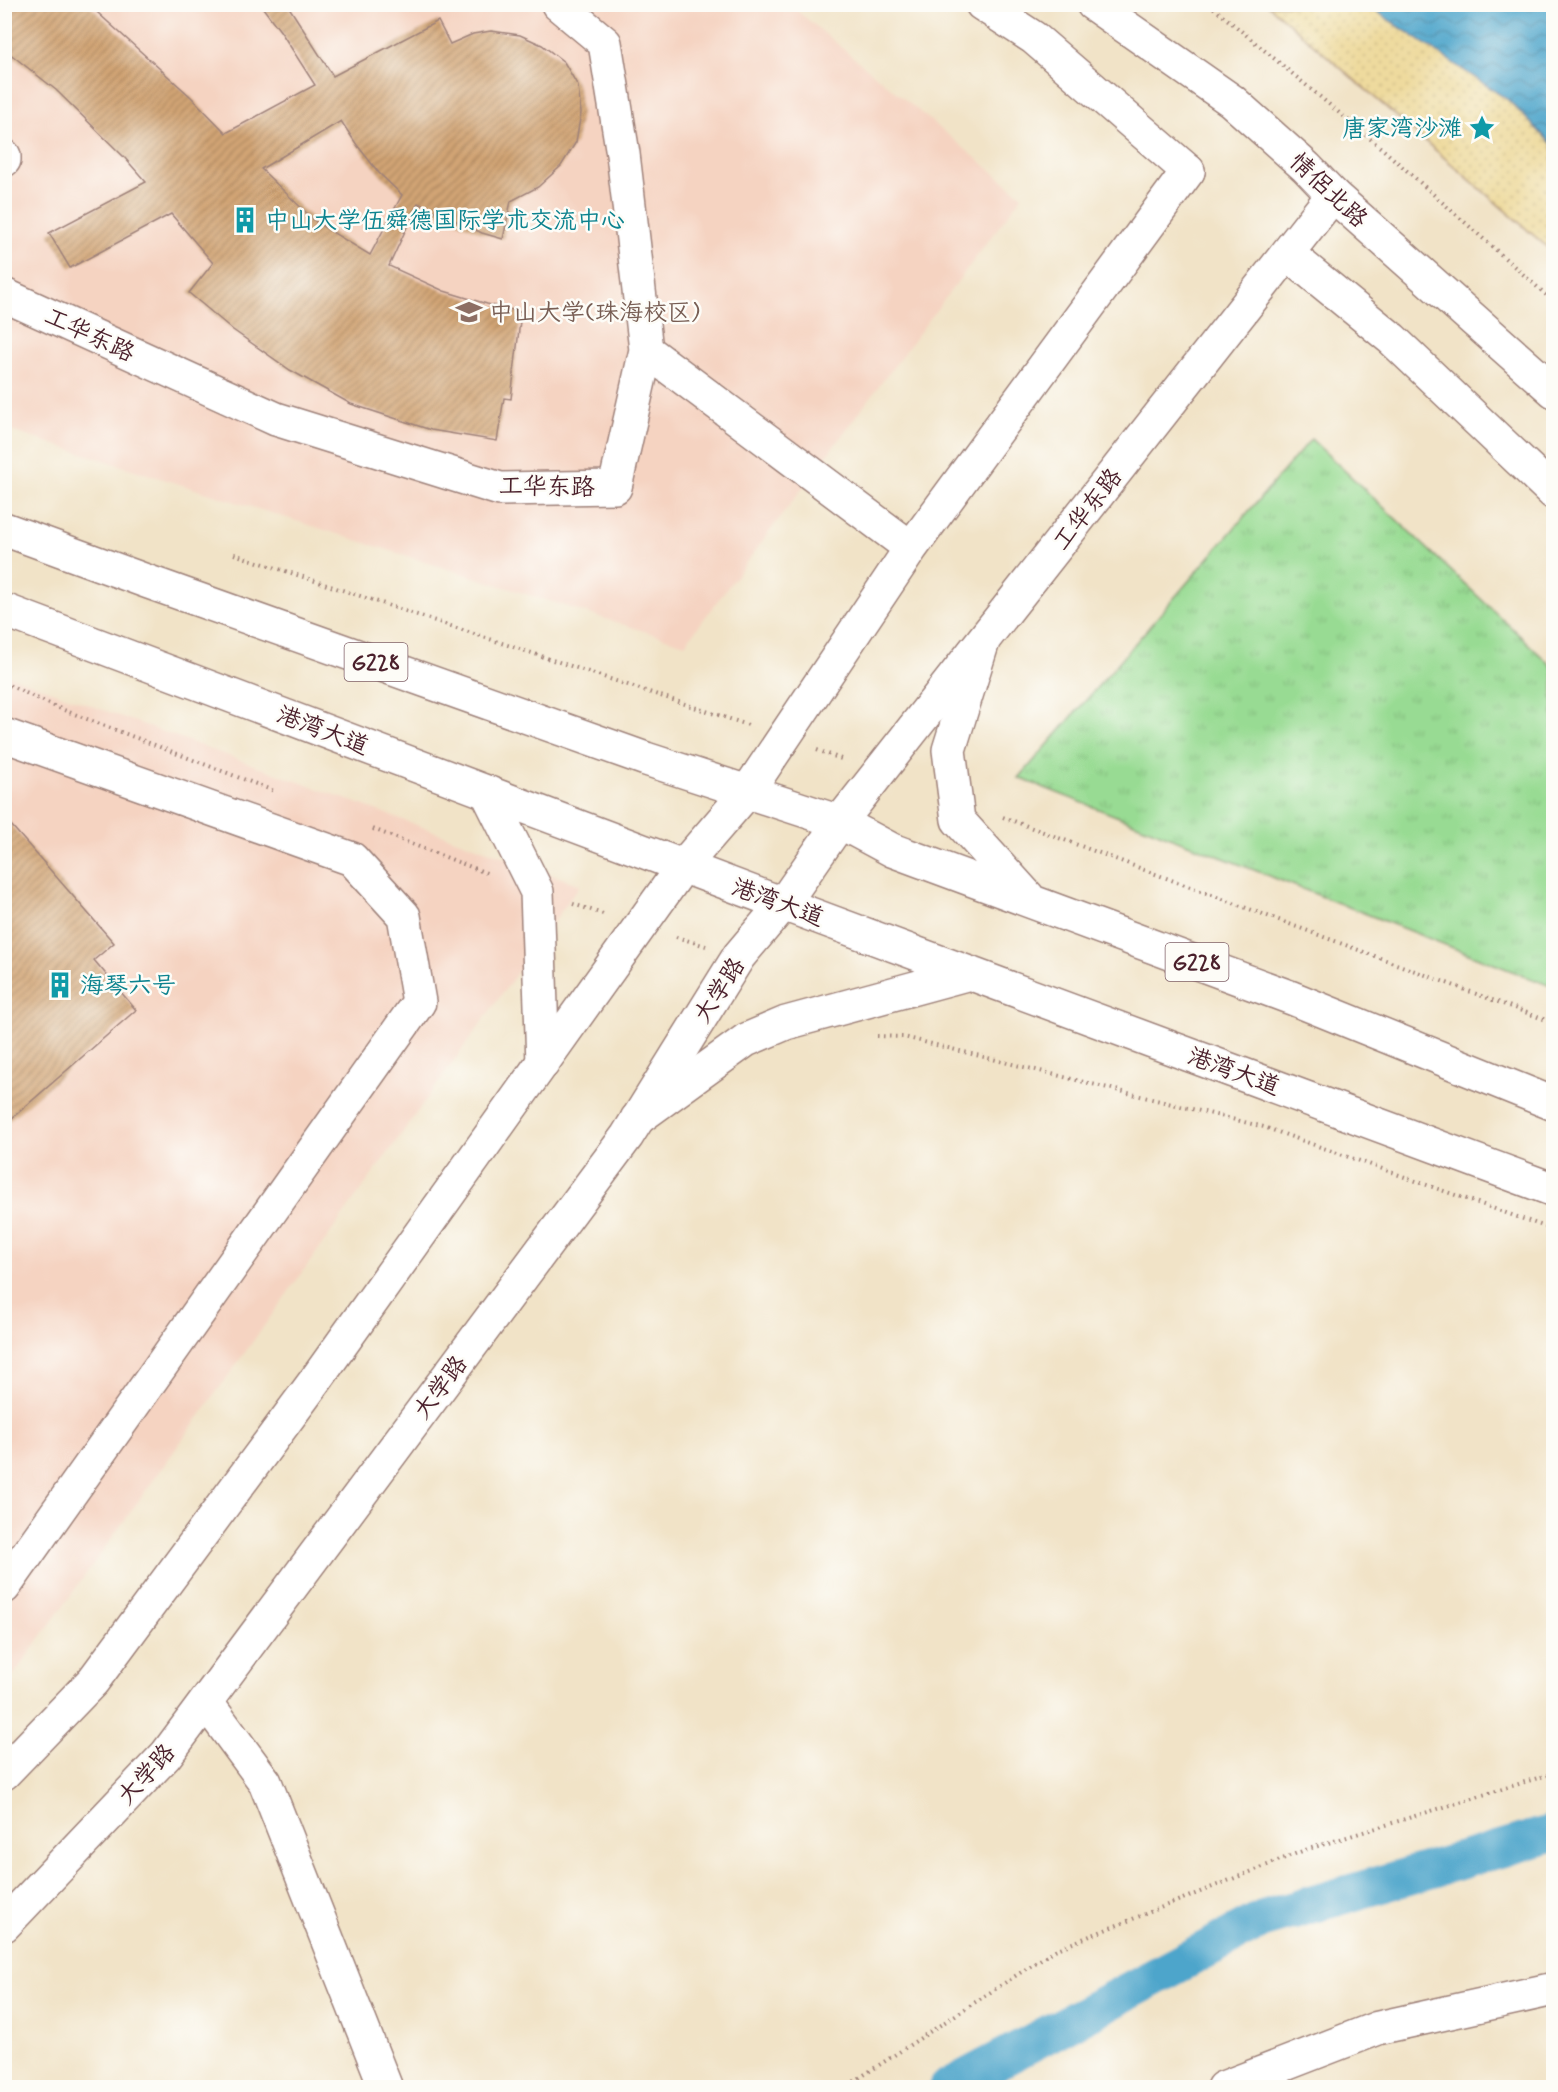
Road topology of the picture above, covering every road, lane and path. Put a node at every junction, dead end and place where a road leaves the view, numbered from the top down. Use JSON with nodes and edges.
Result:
{"nodes":[{"id":1,"x":558,"y":4,"type":"edge"},
{"id":2,"x":982,"y":4,"type":"edge"},
{"id":3,"x":1093,"y":4,"type":"edge"},
{"id":4,"x":1209,"y":4,"type":"edge"},
{"id":5,"x":1334,"y":195,"type":"junction"},
{"id":6,"x":1288,"y":254,"type":"junction"},
{"id":7,"x":4,"y":295,"type":"edge"},
{"id":8,"x":1554,"y":302,"type":"edge"},
{"id":9,"x":646,"y":350,"type":"junction"},
{"id":10,"x":1554,"y":391,"type":"edge"},
{"id":11,"x":1554,"y":493,"type":"edge"},
{"id":12,"x":4,"y":529,"type":"edge"},
{"id":13,"x":911,"y":548,"type":"junction"},
{"id":14,"x":234,"y":554,"type":"dead end"},
{"id":15,"x":4,"y":610,"type":"edge"},
{"id":16,"x":982,"y":641,"type":"junction"},
{"id":17,"x":4,"y":683,"type":"edge"},
{"id":18,"x":56,"y":707,"type":"dead end"},
{"id":19,"x":4,"y":735,"type":"edge"},
{"id":20,"x":783,"y":737,"type":"junction"},
{"id":21,"x":879,"y":772,"type":"junction"},
{"id":22,"x":748,"y":791,"type":"junction"},
{"id":23,"x":487,"y":792,"type":"junction"},
{"id":24,"x":955,"y":800,"type":"junction"},
{"id":25,"x":840,"y":822,"type":"junction"},
{"id":26,"x":683,"y":866,"type":"junction"},
{"id":27,"x":1031,"y":901,"type":"junction"},
{"id":28,"x":783,"y":904,"type":"junction"},
{"id":29,"x":970,"y":973,"type":"junction"},
{"id":30,"x":1554,"y":1023,"type":"edge"},
{"id":31,"x":543,"y":1063,"type":"junction"},
{"id":32,"x":1554,"y":1104,"type":"edge"},
{"id":33,"x":637,"y":1119,"type":"junction"},
{"id":34,"x":1426,"y":1185,"type":"dead end"},
{"id":35,"x":1554,"y":1190,"type":"edge"},
{"id":36,"x":1554,"y":1230,"type":"edge"},
{"id":37,"x":4,"y":1587,"type":"edge"},
{"id":38,"x":206,"y":1702,"type":"junction"},
{"id":39,"x":4,"y":1773,"type":"edge"},
{"id":40,"x":1554,"y":1773,"type":"edge"},
{"id":41,"x":4,"y":1925,"type":"edge"},
{"id":42,"x":1554,"y":1989,"type":"edge"},
{"id":43,"x":1291,"y":2075,"type":"edge"},
{"id":44,"x":386,"y":2088,"type":"edge"},
{"id":45,"x":844,"y":2088,"type":"edge"},
{"id":46,"x":1223,"y":2088,"type":"edge"}],
"edges":[{"from":1,"to":9,"type":"main road","name":"工华东路"},
{"from":2,"to":13,"type":"main road"},
{"from":3,"to":5,"type":"main road","name":"情侶北路"},
{"from":4,"to":8,"type":"path"},
{"from":5,"to":6,"type":"main road","name":"工华东路"},
{"from":5,"to":10,"type":"main road","name":"情侶北路"},
{"from":6,"to":11,"type":"main road"},
{"from":6,"to":16,"type":"main road","name":"工华东路"},
{"from":7,"to":9,"type":"main road","name":"工华东路"},
{"from":9,"to":13,"type":"main road"},
{"from":12,"to":22,"type":"main road","number":"G228"},
{"from":13,"to":20,"type":"main road"},
{"from":14,"to":20,"type":"path"},
{"from":15,"to":23,"type":"main road","name":"港湾大道"},
{"from":16,"to":21,"type":"main road","name":"工华东路"},
{"from":16,"to":24,"type":"main road"},
{"from":17,"to":18,"type":"path"},
{"from":19,"to":37,"type":"main road"},
{"from":20,"to":21,"type":"path"},
{"from":20,"to":22,"type":"main road"},
{"from":21,"to":25,"type":"main road","name":"工华东路"},
{"from":22,"to":25,"type":"main road","number":"G228"},
{"from":22,"to":26,"type":"main road"},
{"from":23,"to":26,"type":"main road","name":"港湾大道"},
{"from":23,"to":31,"type":"main road"},
{"from":24,"to":27,"type":"main road"},
{"from":24,"to":30,"type":"path"},
{"from":25,"to":27,"type":"main road","number":"G228"},
{"from":25,"to":28,"type":"main road","name":"大学路"},
{"from":26,"to":28,"type":"main road","name":"港湾大道"},
{"from":26,"to":31,"type":"main road"},
{"from":27,"to":32,"type":"main road","number":"G228"},
{"from":28,"to":29,"type":"main road","name":"港湾大道"},
{"from":28,"to":33,"type":"main road","name":"大学路"},
{"from":29,"to":33,"type":"main road"},
{"from":29,"to":35,"type":"main road","name":"港湾大道"},
{"from":31,"to":39,"type":"main road"},
{"from":33,"to":38,"type":"main road","name":"大学路"},
{"from":34,"to":36,"type":"path"},
{"from":38,"to":41,"type":"main road","name":"大学路"},
{"from":38,"to":44,"type":"main road"},
{"from":40,"to":45,"type":"path"},
{"from":42,"to":43,"type":"main road"},
{"from":43,"to":46,"type":"main road"}]}
